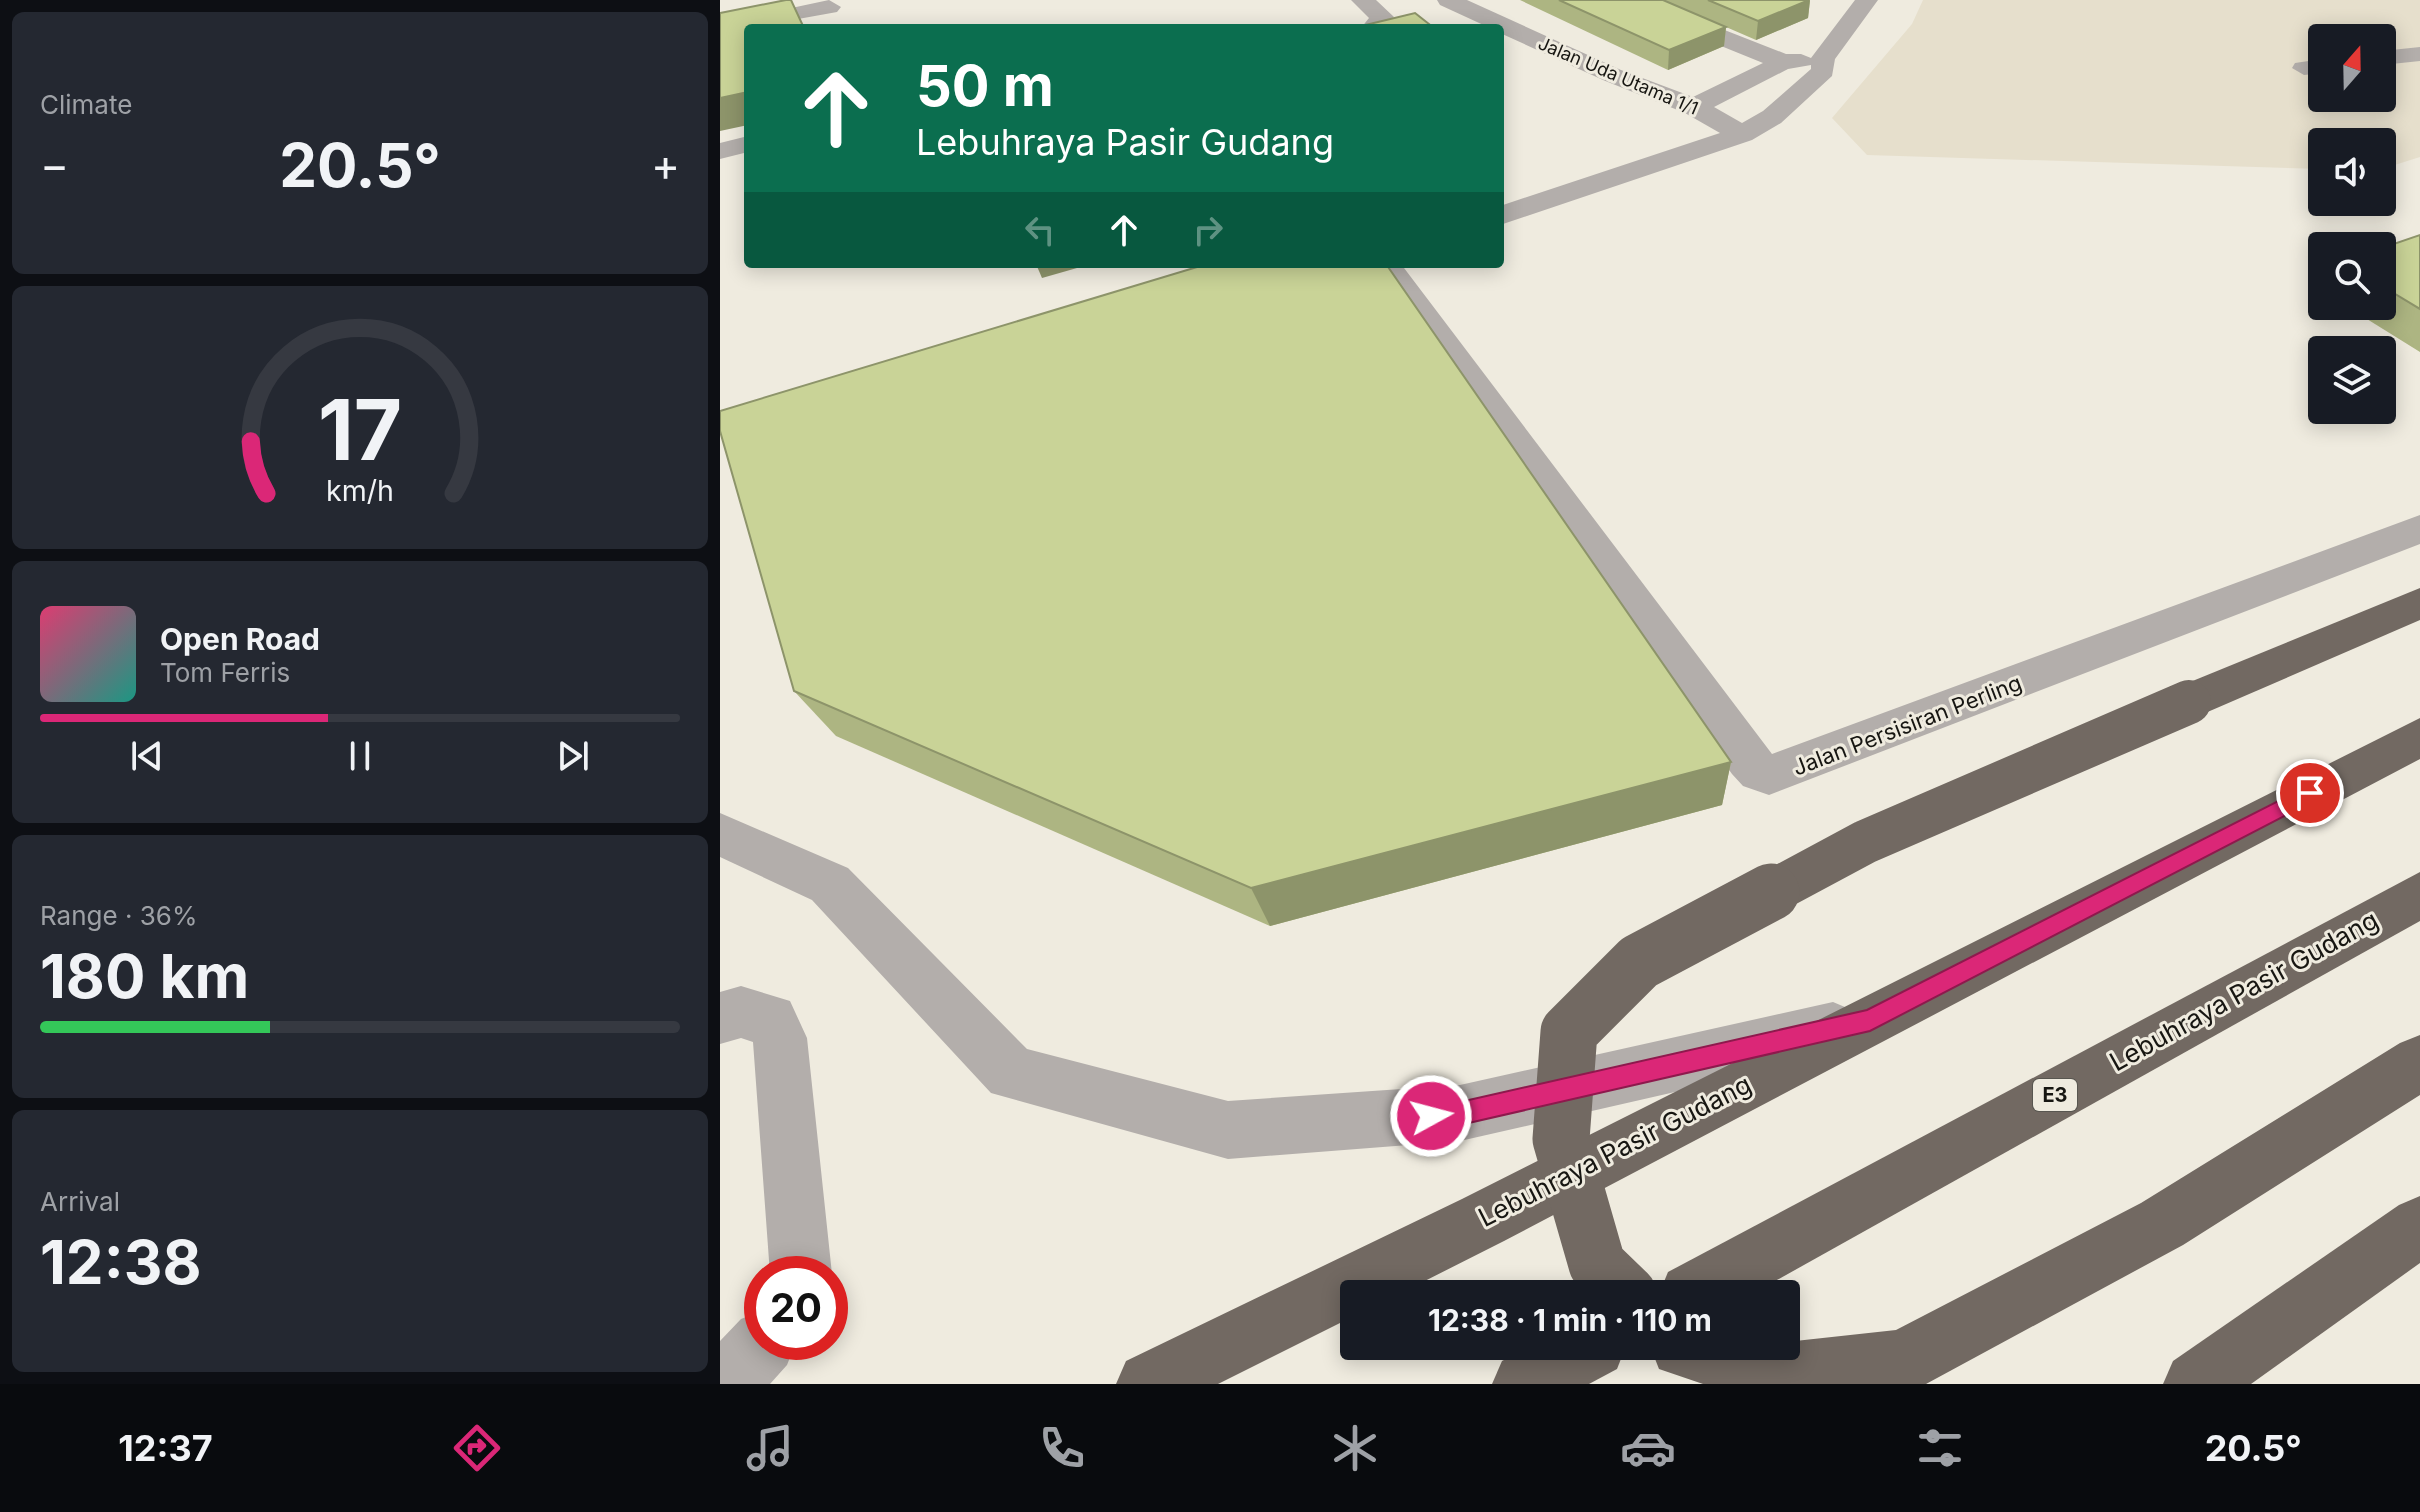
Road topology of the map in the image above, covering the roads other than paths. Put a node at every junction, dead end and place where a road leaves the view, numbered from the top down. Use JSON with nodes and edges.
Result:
{"nodes":[{"id":1,"x":1362,"y":0,"type":"edge"},
{"id":2,"x":1448,"y":0,"type":"edge"},
{"id":3,"x":1628,"y":0,"type":"edge"},
{"id":4,"x":1836,"y":4,"type":"dead end"},
{"id":5,"x":1864,"y":7,"type":"edge"},
{"id":6,"x":831,"y":12,"type":"edge"},
{"id":7,"x":757,"y":24,"type":"edge"},
{"id":8,"x":1376,"y":24,"type":"edge"},
{"id":9,"x":1500,"y":24,"type":"edge"},
{"id":10,"x":744,"y":26,"type":"edge"},
{"id":11,"x":1504,"y":26,"type":"edge"},
{"id":12,"x":720,"y":30,"type":"edge"},
{"id":13,"x":2420,"y":54,"type":"edge"},
{"id":14,"x":2396,"y":57,"type":"edge"},
{"id":15,"x":1823,"y":59,"type":"junction"},
{"id":16,"x":1783,"y":62,"type":"junction"},
{"id":17,"x":1694,"y":107,"type":"junction"},
{"id":18,"x":1742,"y":134,"type":"junction"},
{"id":19,"x":744,"y":145,"type":"edge"},
{"id":20,"x":720,"y":151,"type":"edge"},
{"id":21,"x":1504,"y":215,"type":"edge"},
{"id":22,"x":1387,"y":268,"type":"edge"},
{"id":23,"x":2420,"y":529,"type":"edge"},
{"id":24,"x":2420,"y":603,"type":"edge"},
{"id":25,"x":2420,"y":737,"type":"edge"},
{"id":26,"x":720,"y":834,"type":"edge"},
{"id":27,"x":2420,"y":895,"type":"edge"},
{"id":28,"x":720,"y":1018,"type":"edge"},
{"id":29,"x":1870,"y":1020,"type":"junction"},
{"id":30,"x":2420,"y":1063,"type":"edge"},
{"id":31,"x":2420,"y":1226,"type":"edge"},
{"id":32,"x":799,"y":1256,"type":"edge"},
{"id":33,"x":1614,"y":1280,"type":"edge"},
{"id":34,"x":1716,"y":1280,"type":"edge"},
{"id":35,"x":749,"y":1360,"type":"edge"},
{"id":36,"x":1569,"y":1360,"type":"edge"},
{"id":37,"x":1731,"y":1360,"type":"edge"},
{"id":38,"x":720,"y":1373,"type":"edge"},
{"id":39,"x":1149,"y":1384,"type":"edge"},
{"id":40,"x":1525,"y":1384,"type":"edge"},
{"id":41,"x":2196,"y":1384,"type":"edge"}],
"edges":[{"from":1,"to":8,"type":"street"},
{"from":2,"to":9,"type":"street","name":"Jalan Uda Utama 1/1"},
{"from":3,"to":16,"type":"street"},
{"from":4,"to":5,"type":"street"},
{"from":5,"to":15,"type":"street"},
{"from":6,"to":7,"type":"street"},
{"from":10,"to":12,"type":"street"},
{"from":11,"to":17,"type":"street","name":"Jalan Uda Utama 1/1"},
{"from":13,"to":14,"type":"street"},
{"from":15,"to":16,"type":"street"},
{"from":15,"to":18,"type":"street"},
{"from":16,"to":17,"type":"street"},
{"from":17,"to":18,"type":"street","name":"Jalan Uda Utama 1/1"},
{"from":18,"to":21,"type":"street"},
{"from":19,"to":20,"type":"street"},
{"from":22,"to":23,"type":"street","name":"Jalan Persisiran Perling"},
{"from":24,"to":33,"type":"highway","bridge":true},
{"from":25,"to":29,"type":"highway","name":"Lebuhraya Pasir Gudang"},
{"from":26,"to":29,"type":"street"},
{"from":27,"to":34,"type":"highway","name":"Lebuhraya Pasir Gudang","number":"E3"},
{"from":28,"to":32,"type":"street"},
{"from":29,"to":39,"type":"highway","name":"Lebuhraya Pasir Gudang"},
{"from":30,"to":37,"type":"highway"},
{"from":31,"to":41,"type":"highway"},
{"from":35,"to":38,"type":"street"},
{"from":36,"to":40,"type":"highway"}]}
